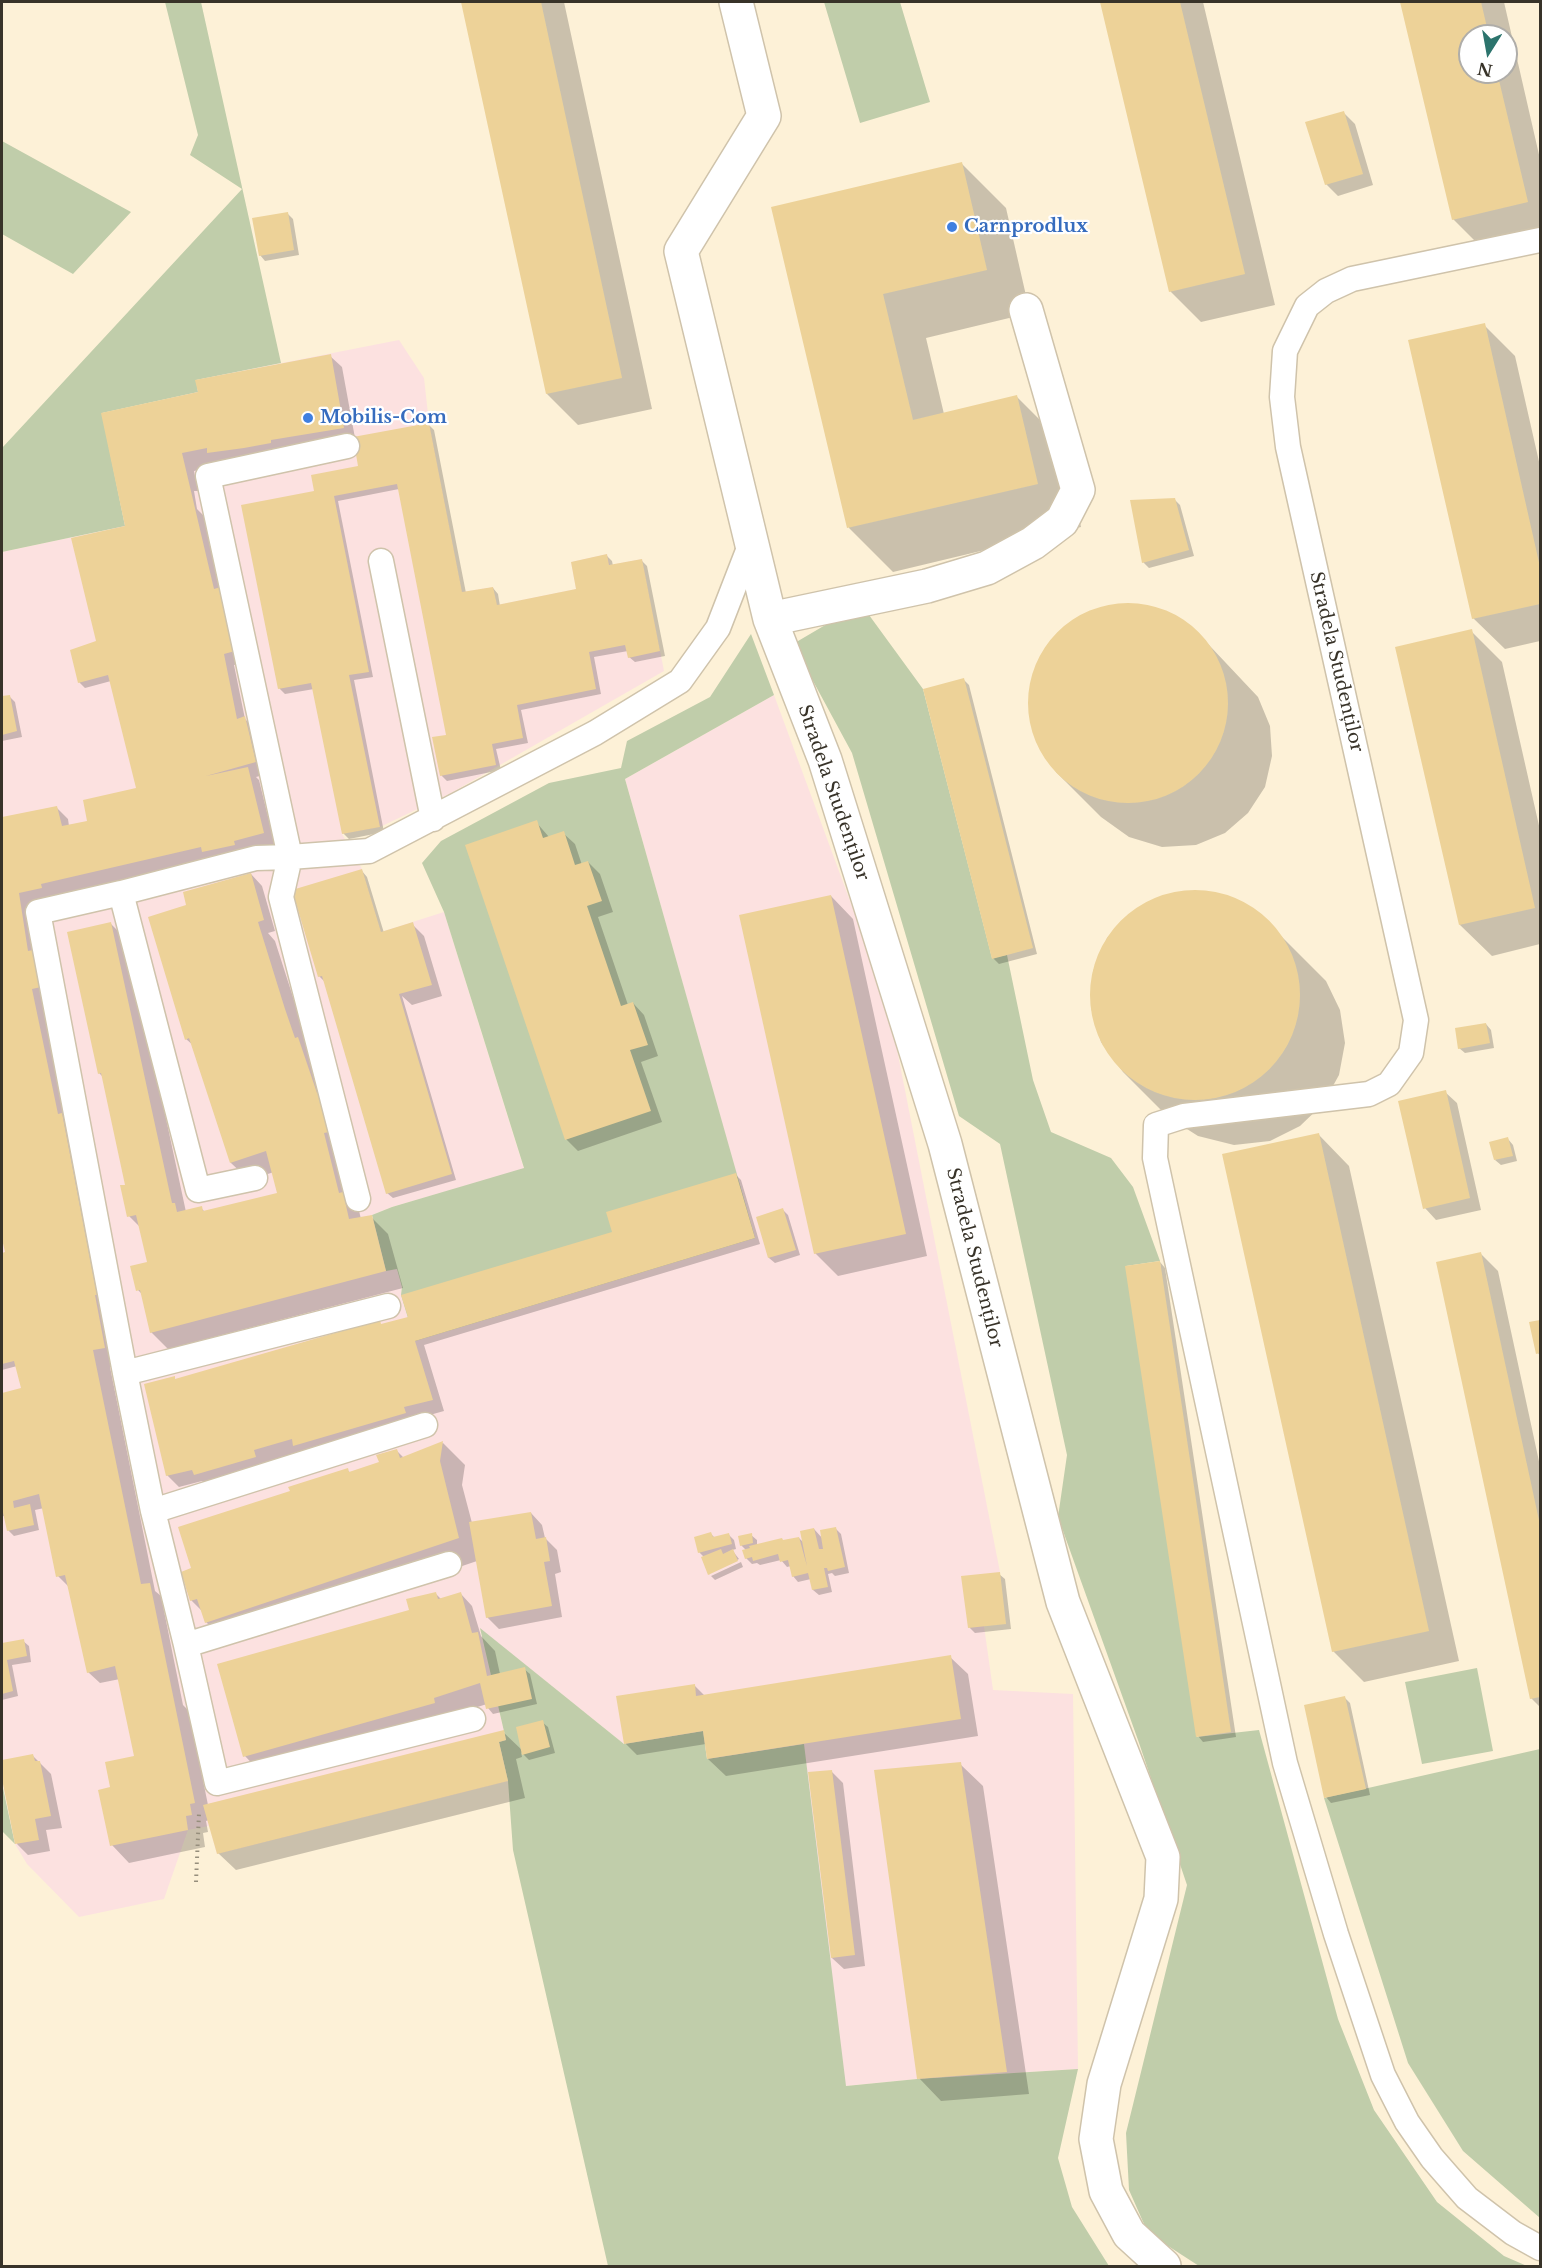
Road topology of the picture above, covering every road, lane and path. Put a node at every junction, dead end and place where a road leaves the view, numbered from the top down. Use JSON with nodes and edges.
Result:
{"nodes":[{"id":1,"x":736,"y":2,"type":"edge"},
{"id":2,"x":1540,"y":240,"type":"edge"},
{"id":3,"x":1026,"y":310,"type":"dead end"},
{"id":4,"x":347,"y":446,"type":"dead end"},
{"id":5,"x":751,"y":543,"type":"junction"},
{"id":6,"x":381,"y":561,"type":"dead end"},
{"id":7,"x":770,"y":619,"type":"junction"},
{"id":8,"x":433,"y":819,"type":"junction"},
{"id":9,"x":290,"y":857,"type":"junction"},
{"id":10,"x":121,"y":893,"type":"junction"},
{"id":11,"x":255,"y":1178,"type":"dead end"},
{"id":12,"x":358,"y":1198,"type":"dead end"},
{"id":13,"x":388,"y":1306,"type":"dead end"},
{"id":14,"x":125,"y":1373,"type":"junction"},
{"id":15,"x":425,"y":1425,"type":"dead end"},
{"id":16,"x":153,"y":1511,"type":"junction"},
{"id":17,"x":449,"y":1564,"type":"dead end"},
{"id":18,"x":186,"y":1645,"type":"junction"},
{"id":19,"x":473,"y":1719,"type":"dead end"},
{"id":20,"x":217,"y":1783,"type":"junction"},
{"id":21,"x":196,"y":1882,"type":"dead end"},
{"id":22,"x":1540,"y":2248,"type":"edge"},
{"id":23,"x":1164,"y":2266,"type":"edge"}],
"edges":[{"from":1,"to":5,"type":"street","name":"Stradela Studenților"},
{"from":2,"to":22,"type":"lane","name":"Stradela Studenților"},
{"from":3,"to":7,"type":"street"},
{"from":4,"to":9,"type":"lane"},
{"from":5,"to":7,"type":"street","name":"Stradela Studenților"},
{"from":5,"to":8,"type":"lane"},
{"from":6,"to":8,"type":"lane"},
{"from":7,"to":23,"type":"street","name":"Stradela Studenților"},
{"from":8,"to":9,"type":"lane"},
{"from":9,"to":10,"type":"lane"},
{"from":9,"to":12,"type":"lane"},
{"from":10,"to":11,"type":"lane"},
{"from":10,"to":14,"type":"lane"},
{"from":13,"to":14,"type":"lane"},
{"from":14,"to":16,"type":"lane"},
{"from":15,"to":16,"type":"lane"},
{"from":16,"to":18,"type":"lane"},
{"from":17,"to":18,"type":"lane"},
{"from":18,"to":20,"type":"lane"},
{"from":19,"to":20,"type":"lane"},
{"from":20,"to":21,"type":"path"}]}
